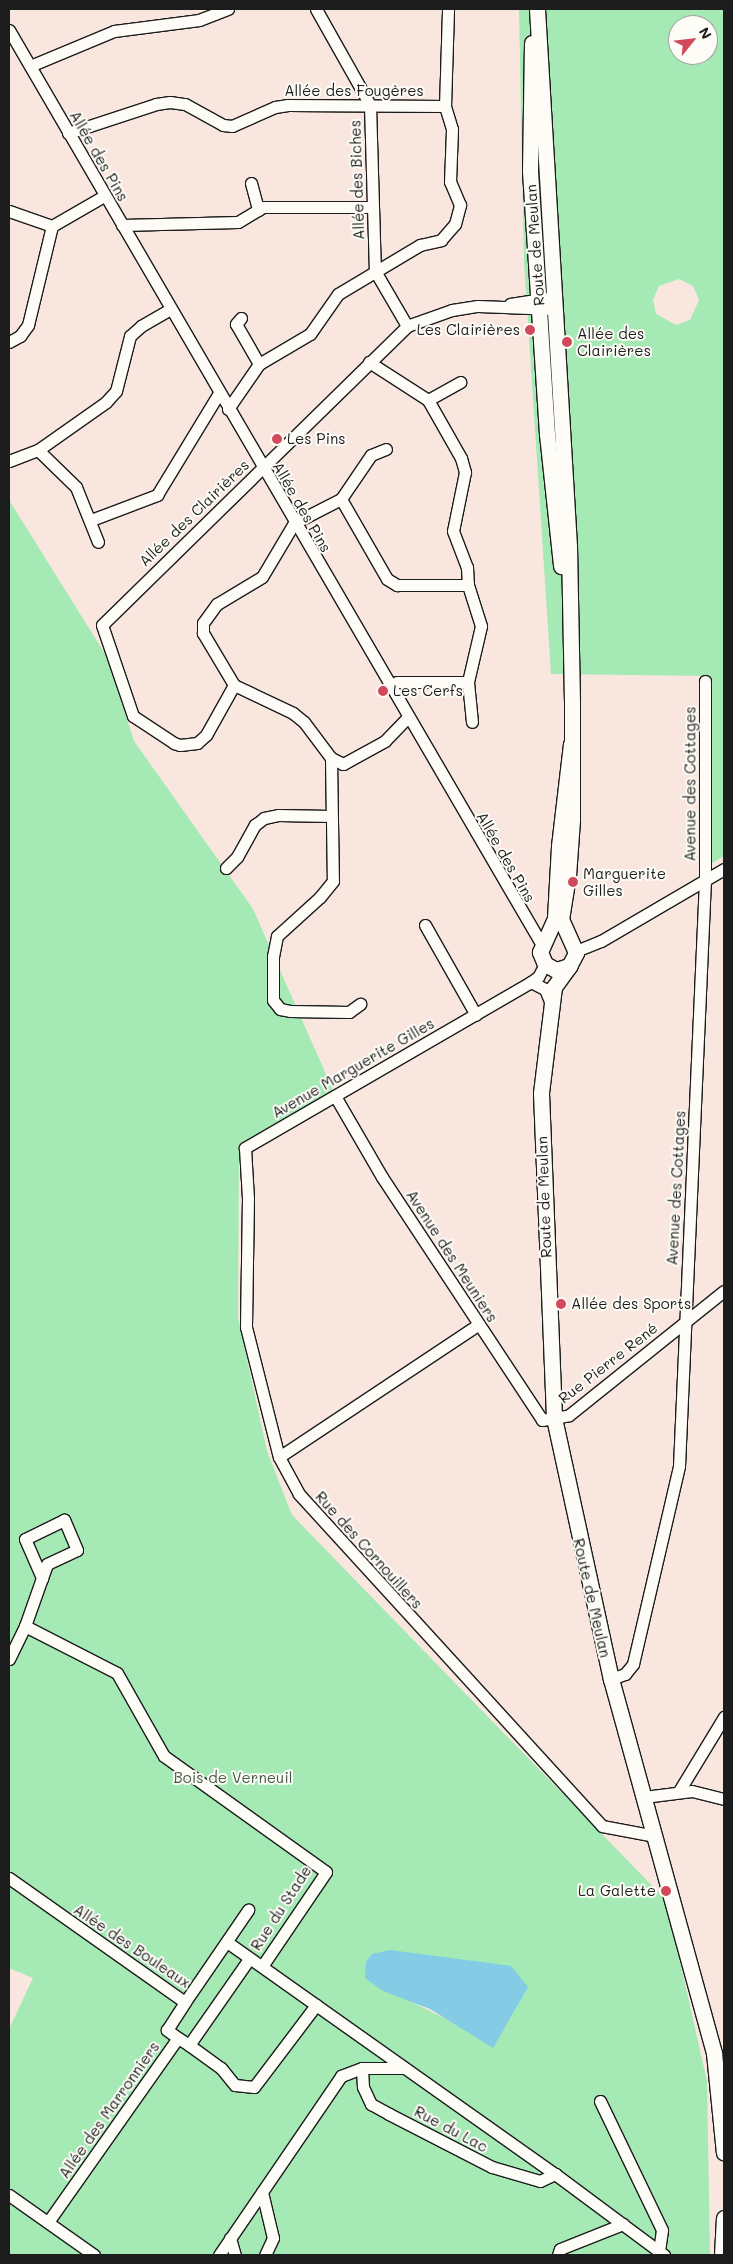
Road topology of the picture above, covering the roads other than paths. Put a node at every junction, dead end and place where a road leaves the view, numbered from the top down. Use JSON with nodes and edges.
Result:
{"nodes":[{"id":1,"x":228,"y":9,"type":"edge"},
{"id":2,"x":316,"y":9,"type":"edge"},
{"id":3,"x":448,"y":9,"type":"edge"},
{"id":4,"x":536,"y":9,"type":"edge"},
{"id":5,"x":9,"y":30,"type":"edge"},
{"id":6,"x":30,"y":66,"type":"junction"},
{"id":7,"x":370,"y":105,"type":"junction"},
{"id":8,"x":446,"y":106,"type":"junction"},
{"id":9,"x":68,"y":132,"type":"junction"},
{"id":10,"x":251,"y":183,"type":"dead end"},
{"id":11,"x":104,"y":196,"type":"junction"},
{"id":12,"x":372,"y":207,"type":"junction"},
{"id":13,"x":258,"y":210,"type":"junction"},
{"id":14,"x":9,"y":211,"type":"edge"},
{"id":15,"x":122,"y":225,"type":"junction"},
{"id":16,"x":52,"y":226,"type":"junction"},
{"id":17,"x":375,"y":272,"type":"junction"},
{"id":18,"x":555,"y":303,"type":"junction"},
{"id":19,"x":538,"y":304,"type":"junction"},
{"id":20,"x":170,"y":309,"type":"junction"},
{"id":21,"x":241,"y":318,"type":"dead end"},
{"id":22,"x":407,"y":326,"type":"junction"},
{"id":23,"x":9,"y":342,"type":"edge"},
{"id":24,"x":369,"y":362,"type":"junction"},
{"id":25,"x":259,"y":364,"type":"junction"},
{"id":26,"x":460,"y":382,"type":"dead end"},
{"id":27,"x":219,"y":393,"type":"junction"},
{"id":28,"x":428,"y":400,"type":"junction"},
{"id":29,"x":228,"y":409,"type":"junction"},
{"id":30,"x":386,"y":449,"type":"dead end"},
{"id":31,"x":38,"y":450,"type":"junction"},
{"id":32,"x":9,"y":461,"type":"edge"},
{"id":33,"x":262,"y":468,"type":"junction"},
{"id":34,"x":341,"y":499,"type":"junction"},
{"id":35,"x":91,"y":520,"type":"junction"},
{"id":36,"x":294,"y":523,"type":"junction"},
{"id":37,"x":98,"y":542,"type":"dead end"},
{"id":38,"x":468,"y":586,"type":"junction"},
{"id":39,"x":570,"y":630,"type":"junction"},
{"id":40,"x":705,"y":681,"type":"dead end"},
{"id":41,"x":468,"y":682,"type":"junction"},
{"id":42,"x":234,"y":685,"type":"junction"},
{"id":43,"x":389,"y":686,"type":"junction"},
{"id":44,"x":407,"y":718,"type":"junction"},
{"id":45,"x":472,"y":722,"type":"dead end"},
{"id":46,"x":572,"y":744,"type":"junction"},
{"id":47,"x":331,"y":758,"type":"junction"},
{"id":48,"x":331,"y":816,"type":"junction"},
{"id":49,"x":226,"y":868,"type":"dead end"},
{"id":50,"x":724,"y":869,"type":"edge"},
{"id":51,"x":705,"y":881,"type":"junction"},
{"id":52,"x":425,"y":925,"type":"dead end"},
{"id":53,"x":544,"y":942,"type":"junction"},
{"id":54,"x":572,"y":951,"type":"junction"},
{"id":55,"x":547,"y":965,"type":"junction"},
{"id":56,"x":531,"y":982,"type":"junction"},
{"id":57,"x":554,"y":988,"type":"junction"},
{"id":58,"x":360,"y":1004,"type":"dead end"},
{"id":59,"x":551,"y":1004,"type":"junction"},
{"id":60,"x":476,"y":1015,"type":"junction"},
{"id":61,"x":335,"y":1096,"type":"junction"},
{"id":62,"x":244,"y":1148,"type":"joint"},
{"id":63,"x":724,"y":1291,"type":"edge"},
{"id":64,"x":684,"y":1322,"type":"junction"},
{"id":65,"x":479,"y":1324,"type":"junction"},
{"id":66,"x":558,"y":1417,"type":"junction"},
{"id":67,"x":279,"y":1457,"type":"junction"},
{"id":68,"x":42,"y":1578,"type":"junction"},
{"id":69,"x":25,"y":1626,"type":"junction"},
{"id":70,"x":9,"y":1659,"type":"edge"},
{"id":71,"x":614,"y":1678,"type":"junction"},
{"id":72,"x":724,"y":1717,"type":"edge"},
{"id":73,"x":679,"y":1791,"type":"junction"},
{"id":74,"x":648,"y":1797,"type":"junction"},
{"id":75,"x":724,"y":1799,"type":"edge"},
{"id":76,"x":655,"y":1836,"type":"junction"},
{"id":77,"x":9,"y":1878,"type":"edge"},
{"id":78,"x":14,"y":1889,"type":"edge"},
{"id":79,"x":248,"y":1910,"type":"dead end"},
{"id":80,"x":226,"y":1942,"type":"junction"},
{"id":81,"x":249,"y":1959,"type":"junction"},
{"id":82,"x":262,"y":1966,"type":"junction"},
{"id":83,"x":185,"y":2002,"type":"junction"},
{"id":84,"x":316,"y":2005,"type":"junction"},
{"id":85,"x":178,"y":2038,"type":"junction"},
{"id":86,"x":189,"y":2045,"type":"junction"},
{"id":87,"x":724,"y":2064,"type":"edge"},
{"id":88,"x":362,"y":2068,"type":"junction"},
{"id":89,"x":406,"y":2068,"type":"junction"},
{"id":90,"x":600,"y":2100,"type":"dead end"},
{"id":91,"x":724,"y":2153,"type":"edge"},
{"id":92,"x":555,"y":2174,"type":"junction"},
{"id":93,"x":262,"y":2192,"type":"junction"},
{"id":94,"x":9,"y":2195,"type":"edge"},
{"id":95,"x":724,"y":2218,"type":"edge"},
{"id":96,"x":48,"y":2222,"type":"junction"},
{"id":97,"x":623,"y":2224,"type":"junction"},
{"id":98,"x":230,"y":2238,"type":"junction"},
{"id":99,"x":662,"y":2253,"type":"edge"},
{"id":100,"x":94,"y":2255,"type":"edge"},
{"id":101,"x":219,"y":2255,"type":"edge"},
{"id":102,"x":235,"y":2255,"type":"edge"},
{"id":103,"x":265,"y":2255,"type":"edge"},
{"id":104,"x":558,"y":2255,"type":"edge"},
{"id":105,"x":722,"y":2255,"type":"edge"}],
"edges":[{"from":1,"to":6,"type":"street"},
{"from":2,"to":7,"type":"street","name":"Allée des Biches"},
{"from":3,"to":8,"type":"street"},
{"from":4,"to":18,"type":"main road","name":"Route de Meulan"},
{"from":4,"to":19,"type":"main road","name":"Route de Meulan"},
{"from":5,"to":6,"type":"street","name":"Allée des Pins"},
{"from":6,"to":9,"type":"street","name":"Allée des Pins"},
{"from":7,"to":8,"type":"street","name":"Allée des Fougères"},
{"from":7,"to":9,"type":"street","name":"Allée des Fougères"},
{"from":7,"to":12,"type":"street","name":"Allée des Biches"},
{"from":8,"to":17,"type":"street"},
{"from":9,"to":11,"type":"street","name":"Allée des Pins"},
{"from":10,"to":13,"type":"street"},
{"from":11,"to":15,"type":"street","name":"Allée des Pins"},
{"from":11,"to":16,"type":"street"},
{"from":12,"to":13,"type":"street"},
{"from":12,"to":17,"type":"street","name":"Allée des Biches"},
{"from":13,"to":15,"type":"street"},
{"from":14,"to":16,"type":"street"},
{"from":15,"to":20,"type":"street","name":"Allée des Pins"},
{"from":16,"to":23,"type":"street"},
{"from":17,"to":22,"type":"street","name":"Allée des Biches"},
{"from":17,"to":25,"type":"street"},
{"from":18,"to":19,"type":"street","name":"Allée des Clairières"},
{"from":18,"to":39,"type":"main road","name":"Route de Meulan"},
{"from":19,"to":22,"type":"street","name":"Allée des Clairières"},
{"from":19,"to":39,"type":"main road","name":"Route de Meulan"},
{"from":20,"to":27,"type":"street","name":"Allée des Pins"},
{"from":20,"to":31,"type":"street"},
{"from":21,"to":25,"type":"street"},
{"from":22,"to":24,"type":"street","name":"Allée des Clairières"},
{"from":24,"to":28,"type":"street"},
{"from":24,"to":33,"type":"street","name":"Allée des Clairières"},
{"from":25,"to":29,"type":"street"},
{"from":26,"to":28,"type":"street"},
{"from":27,"to":29,"type":"street","name":"Allée des Pins"},
{"from":27,"to":35,"type":"street"},
{"from":28,"to":38,"type":"street"},
{"from":29,"to":33,"type":"street","name":"Allée des Pins"},
{"from":30,"to":34,"type":"street"},
{"from":31,"to":32,"type":"street"},
{"from":31,"to":35,"type":"street"},
{"from":33,"to":36,"type":"street","name":"Allée des Pins"},
{"from":33,"to":42,"type":"street","name":"Allée des Clairières"},
{"from":34,"to":36,"type":"street"},
{"from":34,"to":38,"type":"street"},
{"from":35,"to":37,"type":"street"},
{"from":36,"to":42,"type":"street"},
{"from":36,"to":43,"type":"street","name":"Allée des Pins"},
{"from":38,"to":41,"type":"street"},
{"from":39,"to":46,"type":"main road","name":"Route de Meulan"},
{"from":40,"to":51,"type":"street","name":"Avenue des Cottages"},
{"from":41,"to":43,"type":"street"},
{"from":41,"to":45,"type":"street"},
{"from":42,"to":47,"type":"street"},
{"from":43,"to":44,"type":"street","name":"Allée des Pins"},
{"from":44,"to":47,"type":"street"},
{"from":44,"to":53,"type":"street","name":"Allée des Pins"},
{"from":46,"to":53,"type":"main road","name":"Route de Meulan"},
{"from":46,"to":54,"type":"main road","name":"Route de Meulan"},
{"from":47,"to":48,"type":"street"},
{"from":48,"to":49,"type":"street"},
{"from":48,"to":58,"type":"street"},
{"from":50,"to":51,"type":"street"},
{"from":51,"to":54,"type":"street"},
{"from":51,"to":64,"type":"street","name":"Avenue des Cottages"},
{"from":52,"to":60,"type":"street"},
{"from":53,"to":54,"type":"main road"},
{"from":53,"to":55,"type":"main road"},
{"from":54,"to":55,"type":"main road"},
{"from":54,"to":57,"type":"main road","name":"Route de Meulan"},
{"from":55,"to":56,"type":"street","name":"Avenue Marguerite Gilles"},
{"from":55,"to":57,"type":"main road","name":"Route de Meulan"},
{"from":56,"to":59,"type":"street"},
{"from":56,"to":60,"type":"street","name":"Avenue Marguerite Gilles"},
{"from":57,"to":59,"type":"main road","name":"Route de Meulan"},
{"from":59,"to":66,"type":"main road","name":"Route de Meulan"},
{"from":60,"to":61,"type":"street","name":"Avenue Marguerite Gilles"},
{"from":61,"to":62,"type":"street","name":"Avenue Marguerite Gilles"},
{"from":61,"to":65,"type":"street","name":"Avenue des Meuniers"},
{"from":62,"to":67,"type":"street","name":"Rue des Cornouillers"},
{"from":63,"to":64,"type":"street","name":"Rue Pierre René"},
{"from":64,"to":66,"type":"street","name":"Rue Pierre René"},
{"from":64,"to":71,"type":"street","name":"Avenue des Cottages"},
{"from":65,"to":66,"type":"street","name":"Avenue des Meuniers"},
{"from":65,"to":67,"type":"street"},
{"from":66,"to":71,"type":"main road","name":"Route de Meulan"},
{"from":67,"to":76,"type":"street","name":"Rue des Cornouillers"},
{"from":68,"to":68,"type":"street"},
{"from":68,"to":69,"type":"street"},
{"from":69,"to":70,"type":"street"},
{"from":69,"to":82,"type":"street","name":"Rue du Stade"},
{"from":71,"to":74,"type":"main road","name":"Route de Meulan"},
{"from":72,"to":73,"type":"street"},
{"from":73,"to":74,"type":"street"},
{"from":73,"to":75,"type":"street"},
{"from":74,"to":76,"type":"main road","name":"Route de Meulan"},
{"from":74,"to":87,"type":"main road","name":"Route de Meulan"},
{"from":76,"to":91,"type":"main road","name":"Route de Meulan"},
{"from":77,"to":78,"type":"street","name":"Allée des Bouleaux"},
{"from":78,"to":83,"type":"street","name":"Allée des Bouleaux"},
{"from":79,"to":80,"type":"street","name":"Allée des Bouleaux"},
{"from":80,"to":81,"type":"street"},
{"from":80,"to":83,"type":"street","name":"Allée des Bouleaux"},
{"from":81,"to":82,"type":"street"},
{"from":81,"to":86,"type":"street"},
{"from":82,"to":84,"type":"street"},
{"from":83,"to":85,"type":"street"},
{"from":84,"to":86,"type":"street","name":"Allée des Marronniers"},
{"from":84,"to":89,"type":"street"},
{"from":85,"to":86,"type":"street","name":"Allée des Marronniers"},
{"from":85,"to":96,"type":"street","name":"Allée des Marronniers"},
{"from":88,"to":89,"type":"street"},
{"from":88,"to":92,"type":"street","name":"Rue du Lac"},
{"from":88,"to":93,"type":"street"},
{"from":89,"to":92,"type":"street"},
{"from":90,"to":99,"type":"street"},
{"from":92,"to":97,"type":"street"},
{"from":93,"to":98,"type":"street"},
{"from":93,"to":103,"type":"street"},
{"from":94,"to":96,"type":"street"},
{"from":95,"to":105,"type":"main road"},
{"from":96,"to":100,"type":"street"},
{"from":97,"to":99,"type":"street"},
{"from":97,"to":104,"type":"street"},
{"from":98,"to":101,"type":"street"},
{"from":98,"to":102,"type":"street"}]}
